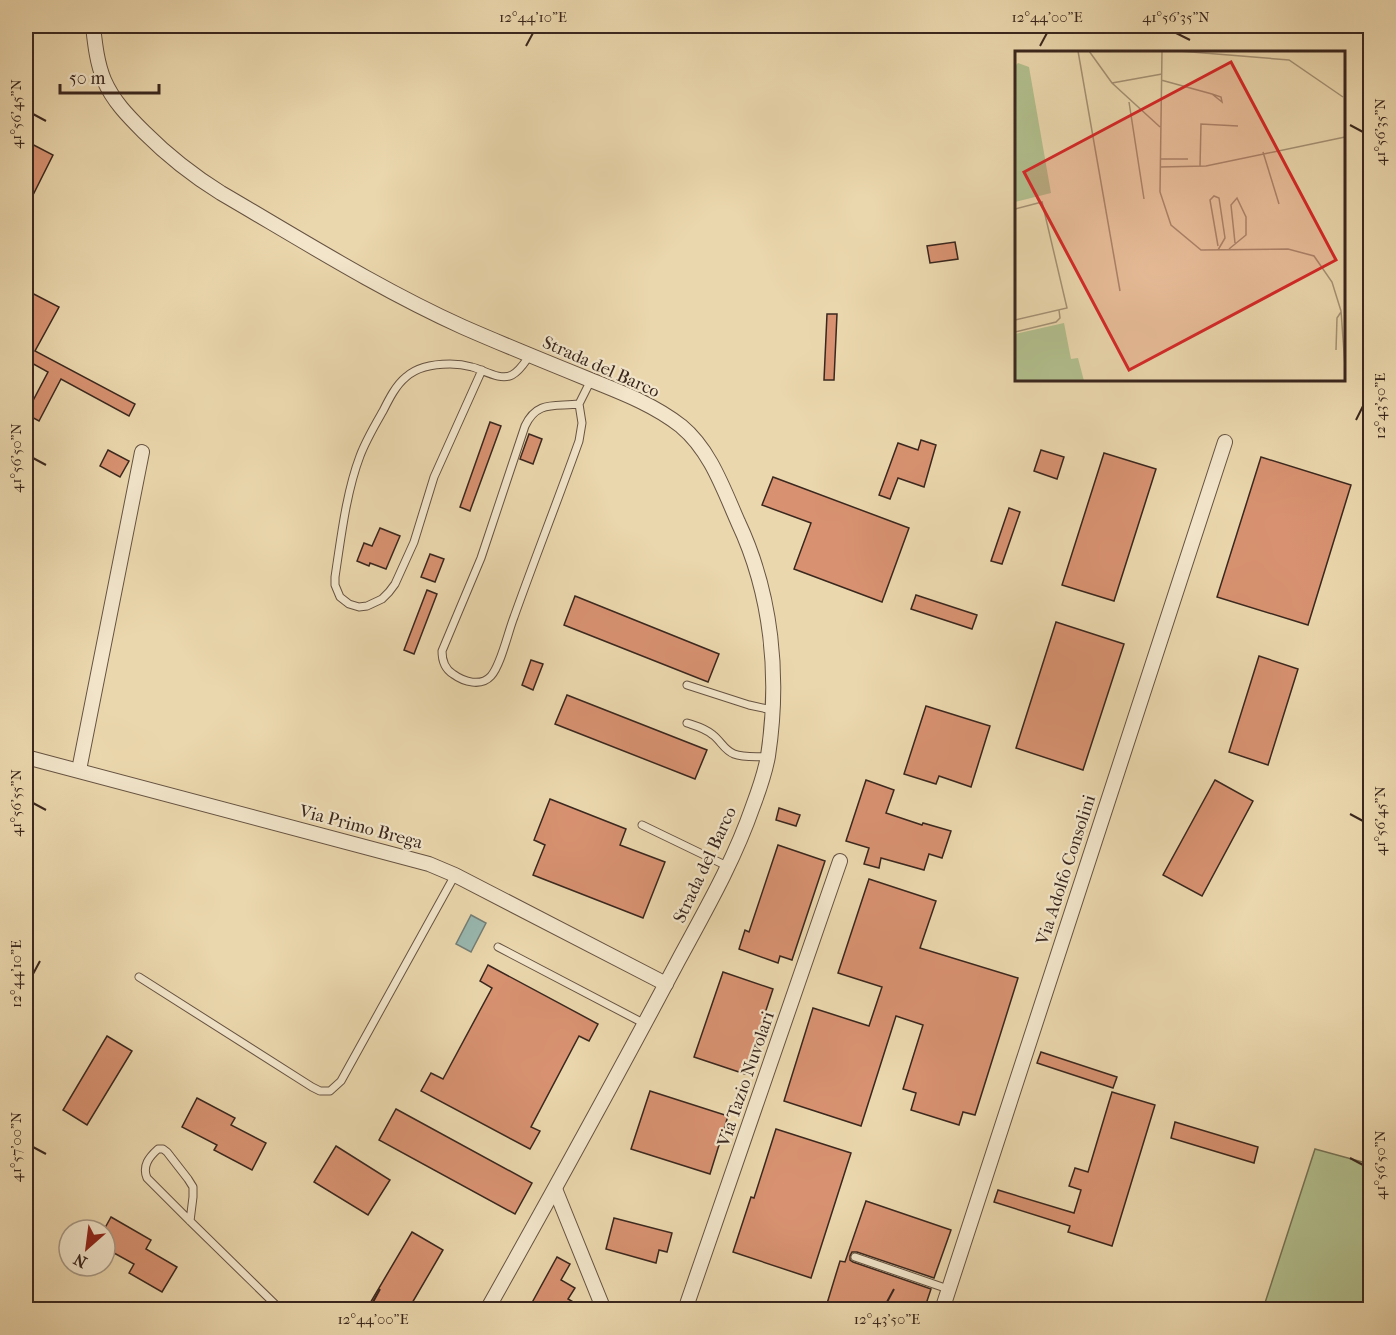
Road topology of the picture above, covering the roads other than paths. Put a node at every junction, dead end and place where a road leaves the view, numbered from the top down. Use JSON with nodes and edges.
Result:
{"nodes":[{"id":1,"x":93,"y":26,"type":"edge"},
{"id":2,"x":530,"y":355,"type":"junction"},
{"id":3,"x":482,"y":370,"type":"junction"},
{"id":4,"x":591,"y":380,"type":"junction"},
{"id":5,"x":579,"y":404,"type":"junction"},
{"id":6,"x":1225,"y":442,"type":"dead end"},
{"id":7,"x":142,"y":452,"type":"dead end"},
{"id":8,"x":687,"y":685,"type":"dead end"},
{"id":9,"x":772,"y":710,"type":"junction"},
{"id":10,"x":687,"y":723,"type":"dead end"},
{"id":11,"x":26,"y":757,"type":"edge"},
{"id":12,"x":768,"y":757,"type":"junction"},
{"id":13,"x":79,"y":770,"type":"junction"},
{"id":14,"x":642,"y":825,"type":"dead end"},
{"id":15,"x":840,"y":861,"type":"dead end"},
{"id":16,"x":729,"y":867,"type":"junction"},
{"id":17,"x":455,"y":875,"type":"junction"},
{"id":18,"x":498,"y":947,"type":"dead end"},
{"id":19,"x":139,"y":976,"type":"dead end"},
{"id":20,"x":666,"y":984,"type":"junction"},
{"id":21,"x":645,"y":1024,"type":"junction"},
{"id":22,"x":555,"y":1189,"type":"junction"},
{"id":23,"x":189,"y":1221,"type":"junction"},
{"id":24,"x":855,"y":1257,"type":"dead end"},
{"id":25,"x":948,"y":1288,"type":"junction"},
{"id":26,"x":281,"y":1310,"type":"edge"},
{"id":27,"x":487,"y":1310,"type":"edge"},
{"id":28,"x":604,"y":1310,"type":"edge"},
{"id":29,"x":685,"y":1310,"type":"edge"},
{"id":30,"x":942,"y":1310,"type":"edge"}],
"edges":[{"from":1,"to":2,"type":"street","name":"Strada del Barco"},
{"from":2,"to":3,"type":"lane"},
{"from":2,"to":4,"type":"street","name":"Strada del Barco"},
{"from":3,"to":3,"type":"lane"},
{"from":4,"to":5,"type":"lane"},
{"from":4,"to":9,"type":"street","name":"Strada del Barco"},
{"from":5,"to":5,"type":"lane"},
{"from":6,"to":25,"type":"street","name":"Via Adolfo Consolini"},
{"from":7,"to":13,"type":"street"},
{"from":8,"to":9,"type":"lane"},
{"from":9,"to":12,"type":"street","name":"Strada del Barco"},
{"from":10,"to":12,"type":"lane"},
{"from":11,"to":13,"type":"street","name":"Via Primo Brega"},
{"from":12,"to":16,"type":"street","name":"Strada del Barco"},
{"from":13,"to":17,"type":"street","name":"Via Primo Brega"},
{"from":14,"to":16,"type":"lane"},
{"from":15,"to":29,"type":"street","name":"Via Tazio Nuvolari"},
{"from":16,"to":20,"type":"street","name":"Strada del Barco"},
{"from":17,"to":19,"type":"lane"},
{"from":17,"to":20,"type":"street","name":"Via Primo Brega"},
{"from":18,"to":21,"type":"lane"},
{"from":20,"to":21,"type":"street","name":"Strada del Barco"},
{"from":21,"to":22,"type":"street","name":"Strada del Barco"},
{"from":22,"to":27,"type":"street","name":"Strada del Barco"},
{"from":22,"to":28,"type":"street"},
{"from":23,"to":23,"type":"lane"},
{"from":23,"to":26,"type":"lane"},
{"from":24,"to":25,"type":"lane"},
{"from":25,"to":30,"type":"street","name":"Via Adolfo Consolini"}]}
